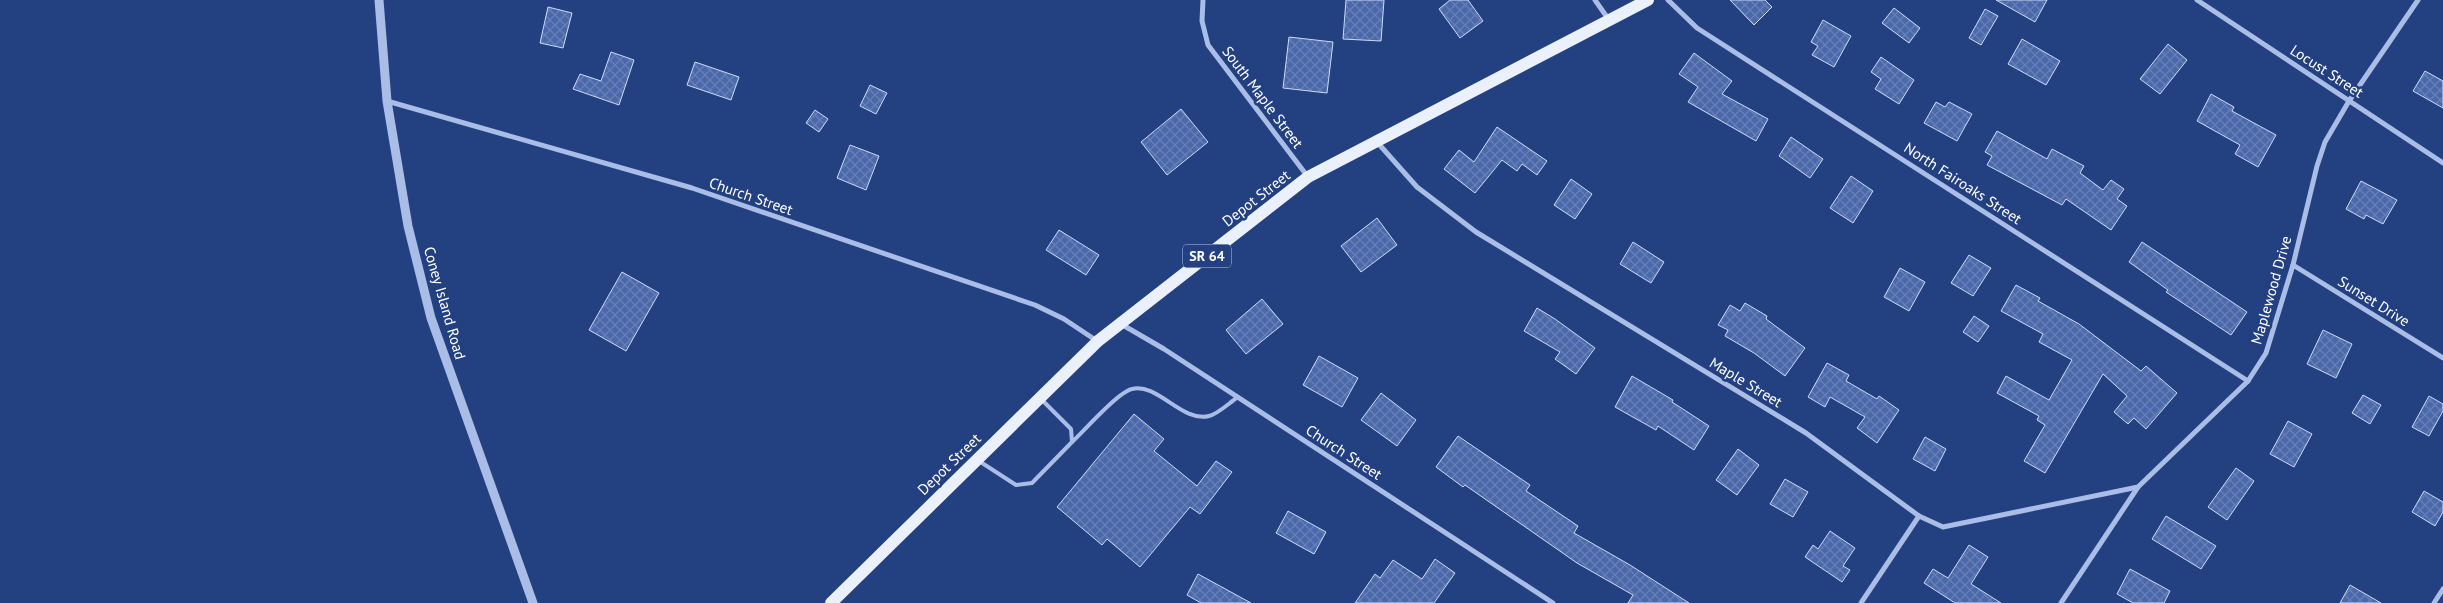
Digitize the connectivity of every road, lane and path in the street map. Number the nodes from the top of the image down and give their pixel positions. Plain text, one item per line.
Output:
1 (379, 0) edge
2 (1203, 0) edge
3 (1595, 0) edge
4 (1648, 0) edge
5 (1668, 0) edge
6 (2197, 0) edge
7 (2418, 0) edge
8 (1610, 20) junction
9 (387, 101) junction
10 (2349, 101) junction
11 (1377, 142) junction
12 (2443, 163) edge
13 (1308, 178) junction
14 (2293, 265) junction
15 (1120, 324) junction
16 (1098, 341) junction
17 (2443, 358) edge
18 (2248, 381) junction
19 (1238, 397) junction
20 (1040, 398) junction
21 (1072, 442) junction
22 (977, 459) junction
23 (2138, 487) junction
24 (1919, 516) junction
25 (2443, 589) edge
26 (533, 603) edge
27 (831, 603) edge
28 (1553, 603) edge
29 (1861, 603) edge
30 (2061, 603) edge
31 (2434, 603) edge

1 - 9 street, Coney Island Road
2 - 13 street, South Maple Street
3 - 8 street
4 - 8 main road, Depot Street / SR 64
5 - 18 street, North Fairoaks Street
6 - 10 street, Locust Street
7 - 10 street, Maplewood Drive
8 - 11 main road, Depot Street / SR 64
9 - 16 street, Church Street
9 - 26 street, Coney Island Road
10 - 12 street, Locust Street
10 - 14 street, Maplewood Drive
11 - 13 main road, Depot Street / SR 64
11 - 24 street, Maple Street
13 - 15 main road, Depot Street / SR 64
14 - 17 street, Sunset Drive
14 - 18 street, Maplewood Drive
15 - 16 main road, Depot Street / SR 64
15 - 19 street, Church Street
16 - 20 main road, Depot Street / SR 64
18 - 23 street, Maplewood Drive
19 - 21 lane
19 - 28 street, Church Street
20 - 21 lane
20 - 22 main road, Depot Street / SR 64
21 - 22 lane
22 - 27 main road, Depot Street / SR 64
23 - 24 street, Maple Street
23 - 30 street, Maplewood Drive
24 - 29 street
25 - 31 street

